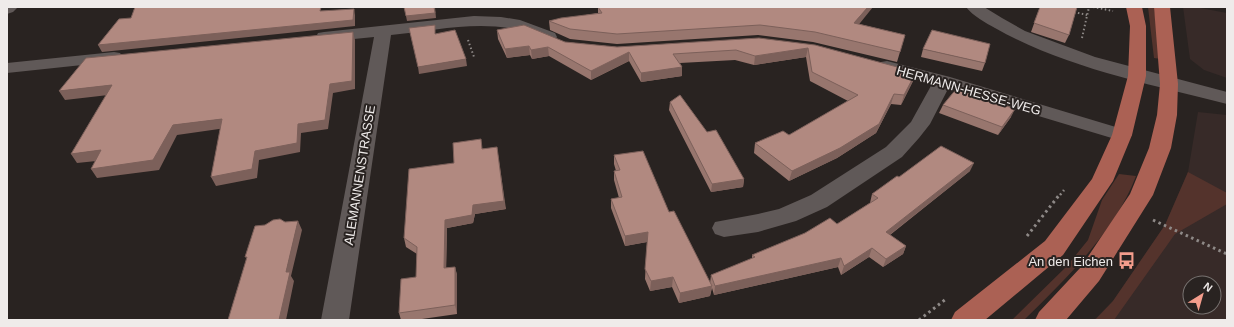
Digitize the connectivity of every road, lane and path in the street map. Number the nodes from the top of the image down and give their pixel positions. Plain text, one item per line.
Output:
1 (10, 7) edge
2 (974, 7) edge
3 (1089, 7) edge
4 (1093, 7) edge
5 (1162, 7) edge
6 (7, 9) edge
7 (1127, 10) edge
8 (1074, 12) edge
9 (1087, 15) junction
10 (383, 31) junction
11 (306, 38) edge
12 (566, 45) edge
13 (129, 56) edge
14 (1077, 57) junction
15 (871, 62) edge
16 (7, 68) edge
17 (1137, 76) junction
18 (942, 81) junction
19 (1169, 84) junction
20 (1227, 98) edge
21 (1122, 135) junction
22 (1064, 189) dead end
23 (1152, 219) dead end
24 (724, 228) dead end
25 (1024, 240) dead end
26 (1227, 254) edge
27 (950, 296) dead end
28 (335, 320) edge
29 (918, 320) edge
30 (966, 320) edge
31 (1049, 320) edge

1 - 6 street
2 - 14 street
3 - 9 path
4 - 7 path
5 - 19 main road
7 - 17 main road
8 - 9 path
9 - 14 path
10 - 11 street
10 - 12 street
10 - 28 street, ALEMANNENSTRASSE
13 - 16 street
14 - 17 street
15 - 18 street, HERMANN-HESSE-WEG
17 - 19 street
17 - 21 main road
18 - 21 street, HERMANN-HESSE-WEG
18 - 24 street
19 - 20 street
19 - 31 main road
21 - 30 main road
22 - 25 path
23 - 26 path
27 - 29 path

